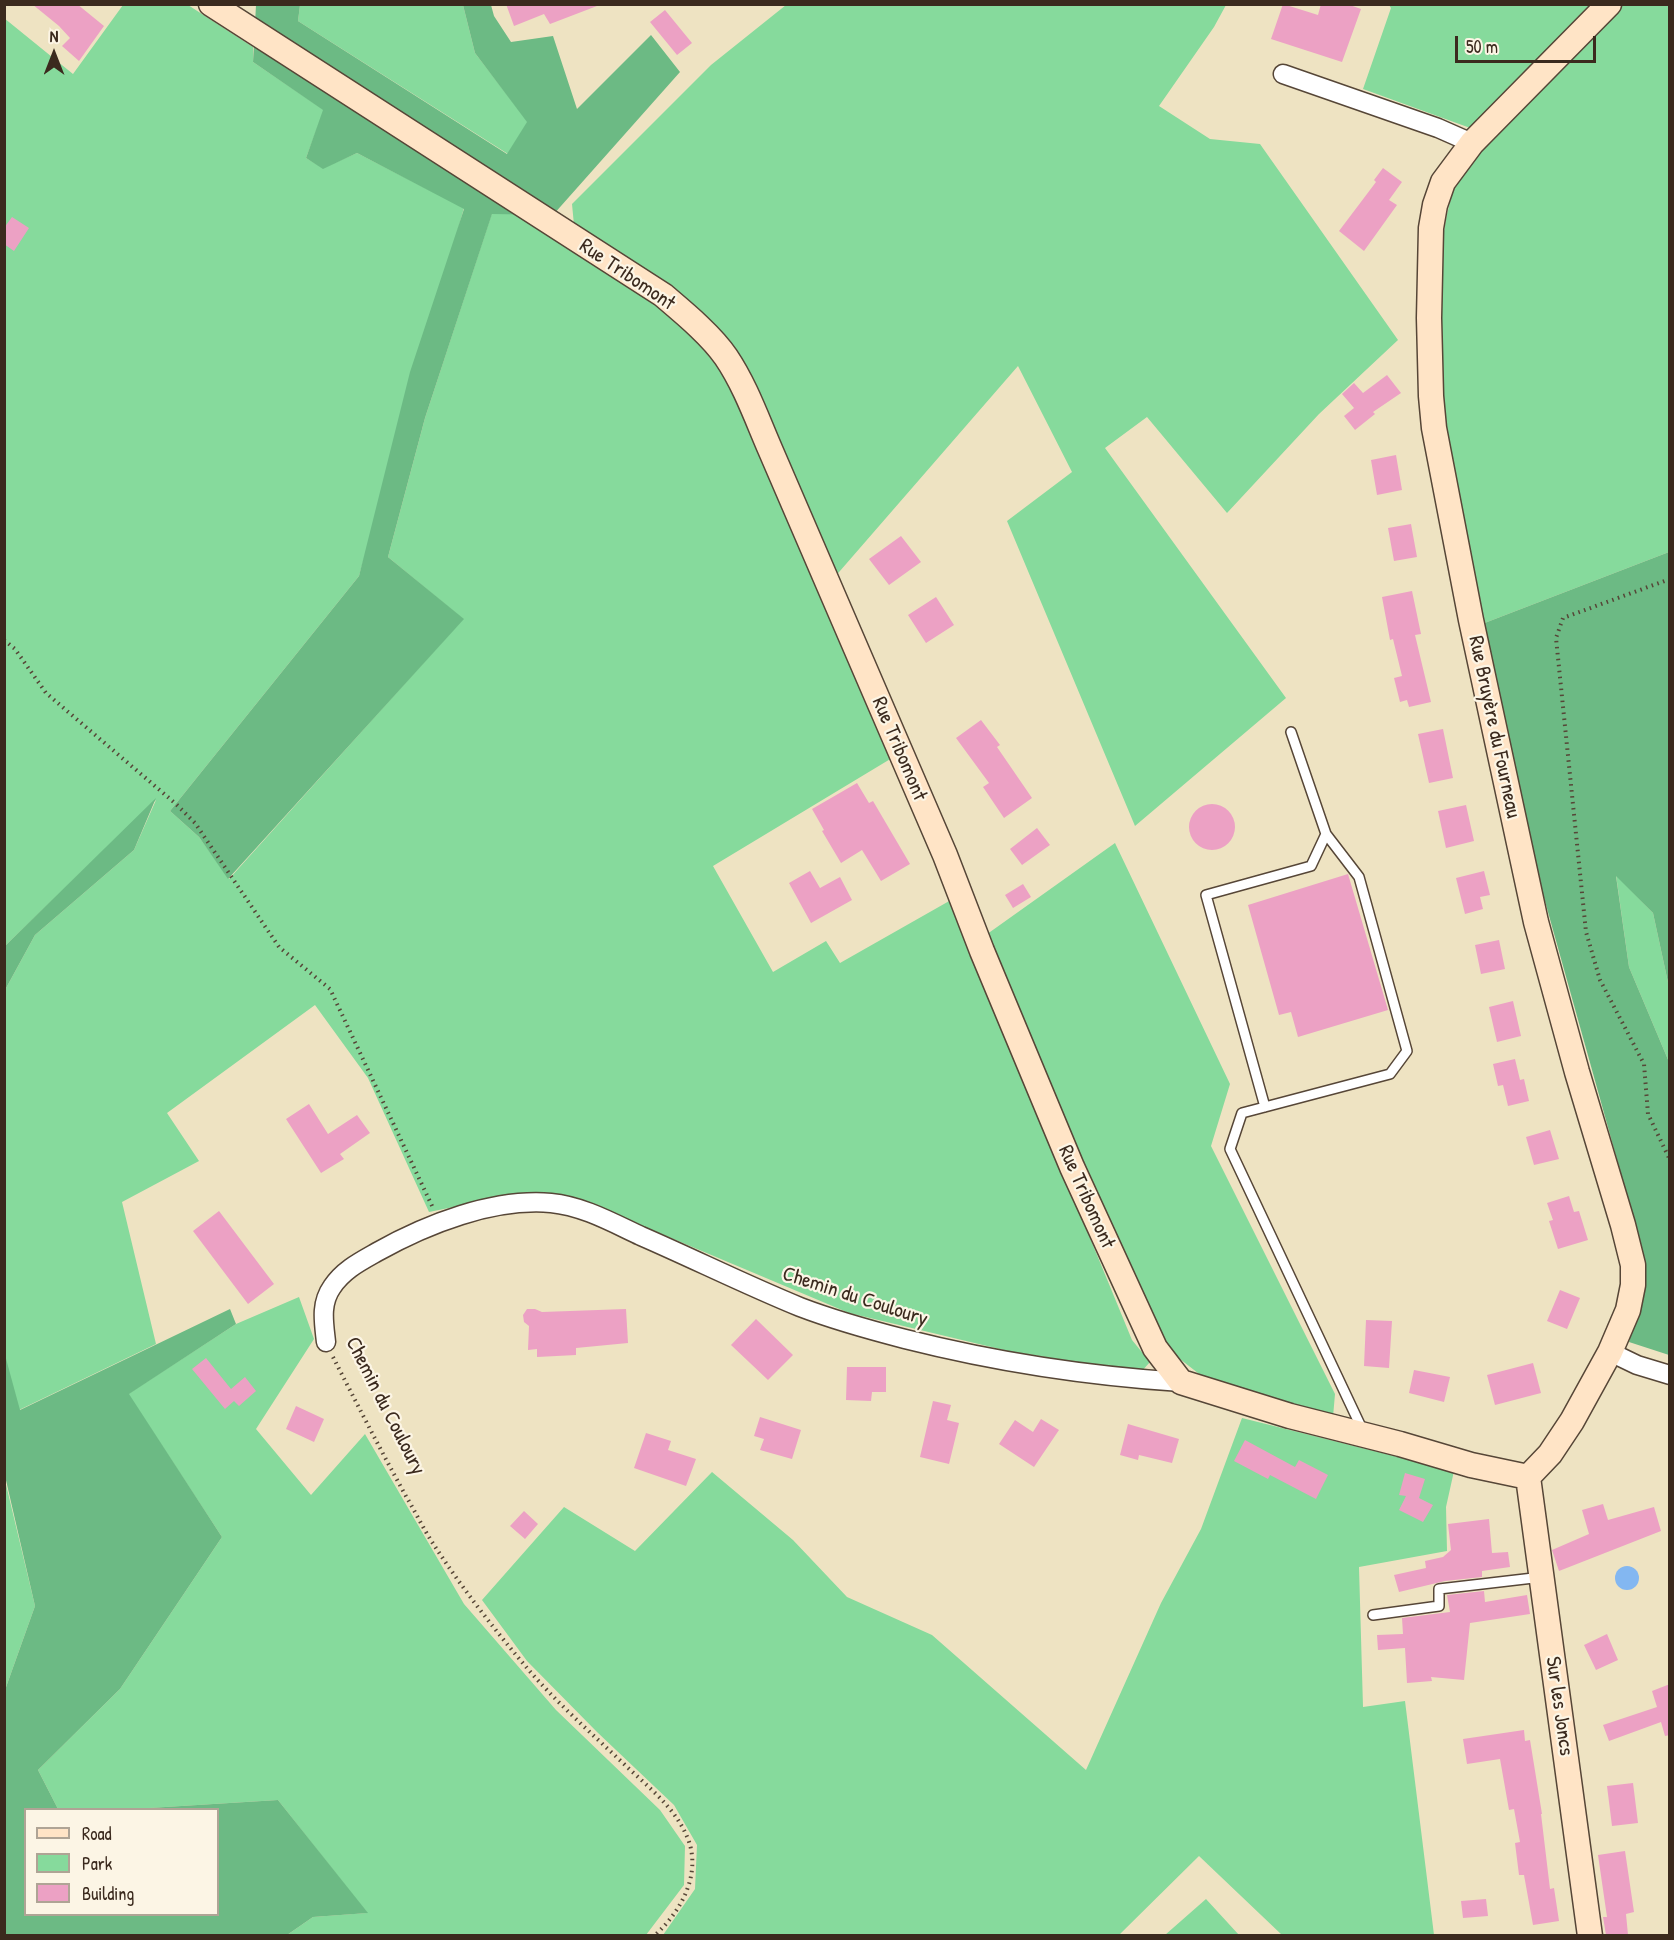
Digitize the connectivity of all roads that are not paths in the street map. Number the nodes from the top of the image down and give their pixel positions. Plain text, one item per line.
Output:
1 (210, 4) edge
2 (1609, 4) edge
3 (1283, 74) dead end
4 (1472, 143) junction
5 (1291, 732) dead end
6 (1326, 834) junction
7 (1265, 1107) junction
8 (326, 1342) road end
9 (1610, 1352) junction
10 (1670, 1375) edge
11 (1181, 1382) junction
12 (1365, 1435) junction
13 (1528, 1477) junction
14 (1542, 1577) junction
15 (1373, 1615) dead end
16 (1590, 1935) edge

1 - 11 street, Rue Tribomont
2 - 4 street, Rue Bruyère du Fourneau
3 - 4 street
4 - 9 street, Rue Bruyère du Fourneau
5 - 6 lane
6 - 7 lane
6 - 7 lane
7 - 12 lane
8 - 11 street, Chemin du Couloury
9 - 10 street
9 - 13 street, Rue Bruyère du Fourneau
11 - 12 street
12 - 13 street
13 - 14 street, Sur les Joncs
14 - 15 lane
14 - 16 street, Sur les Joncs

